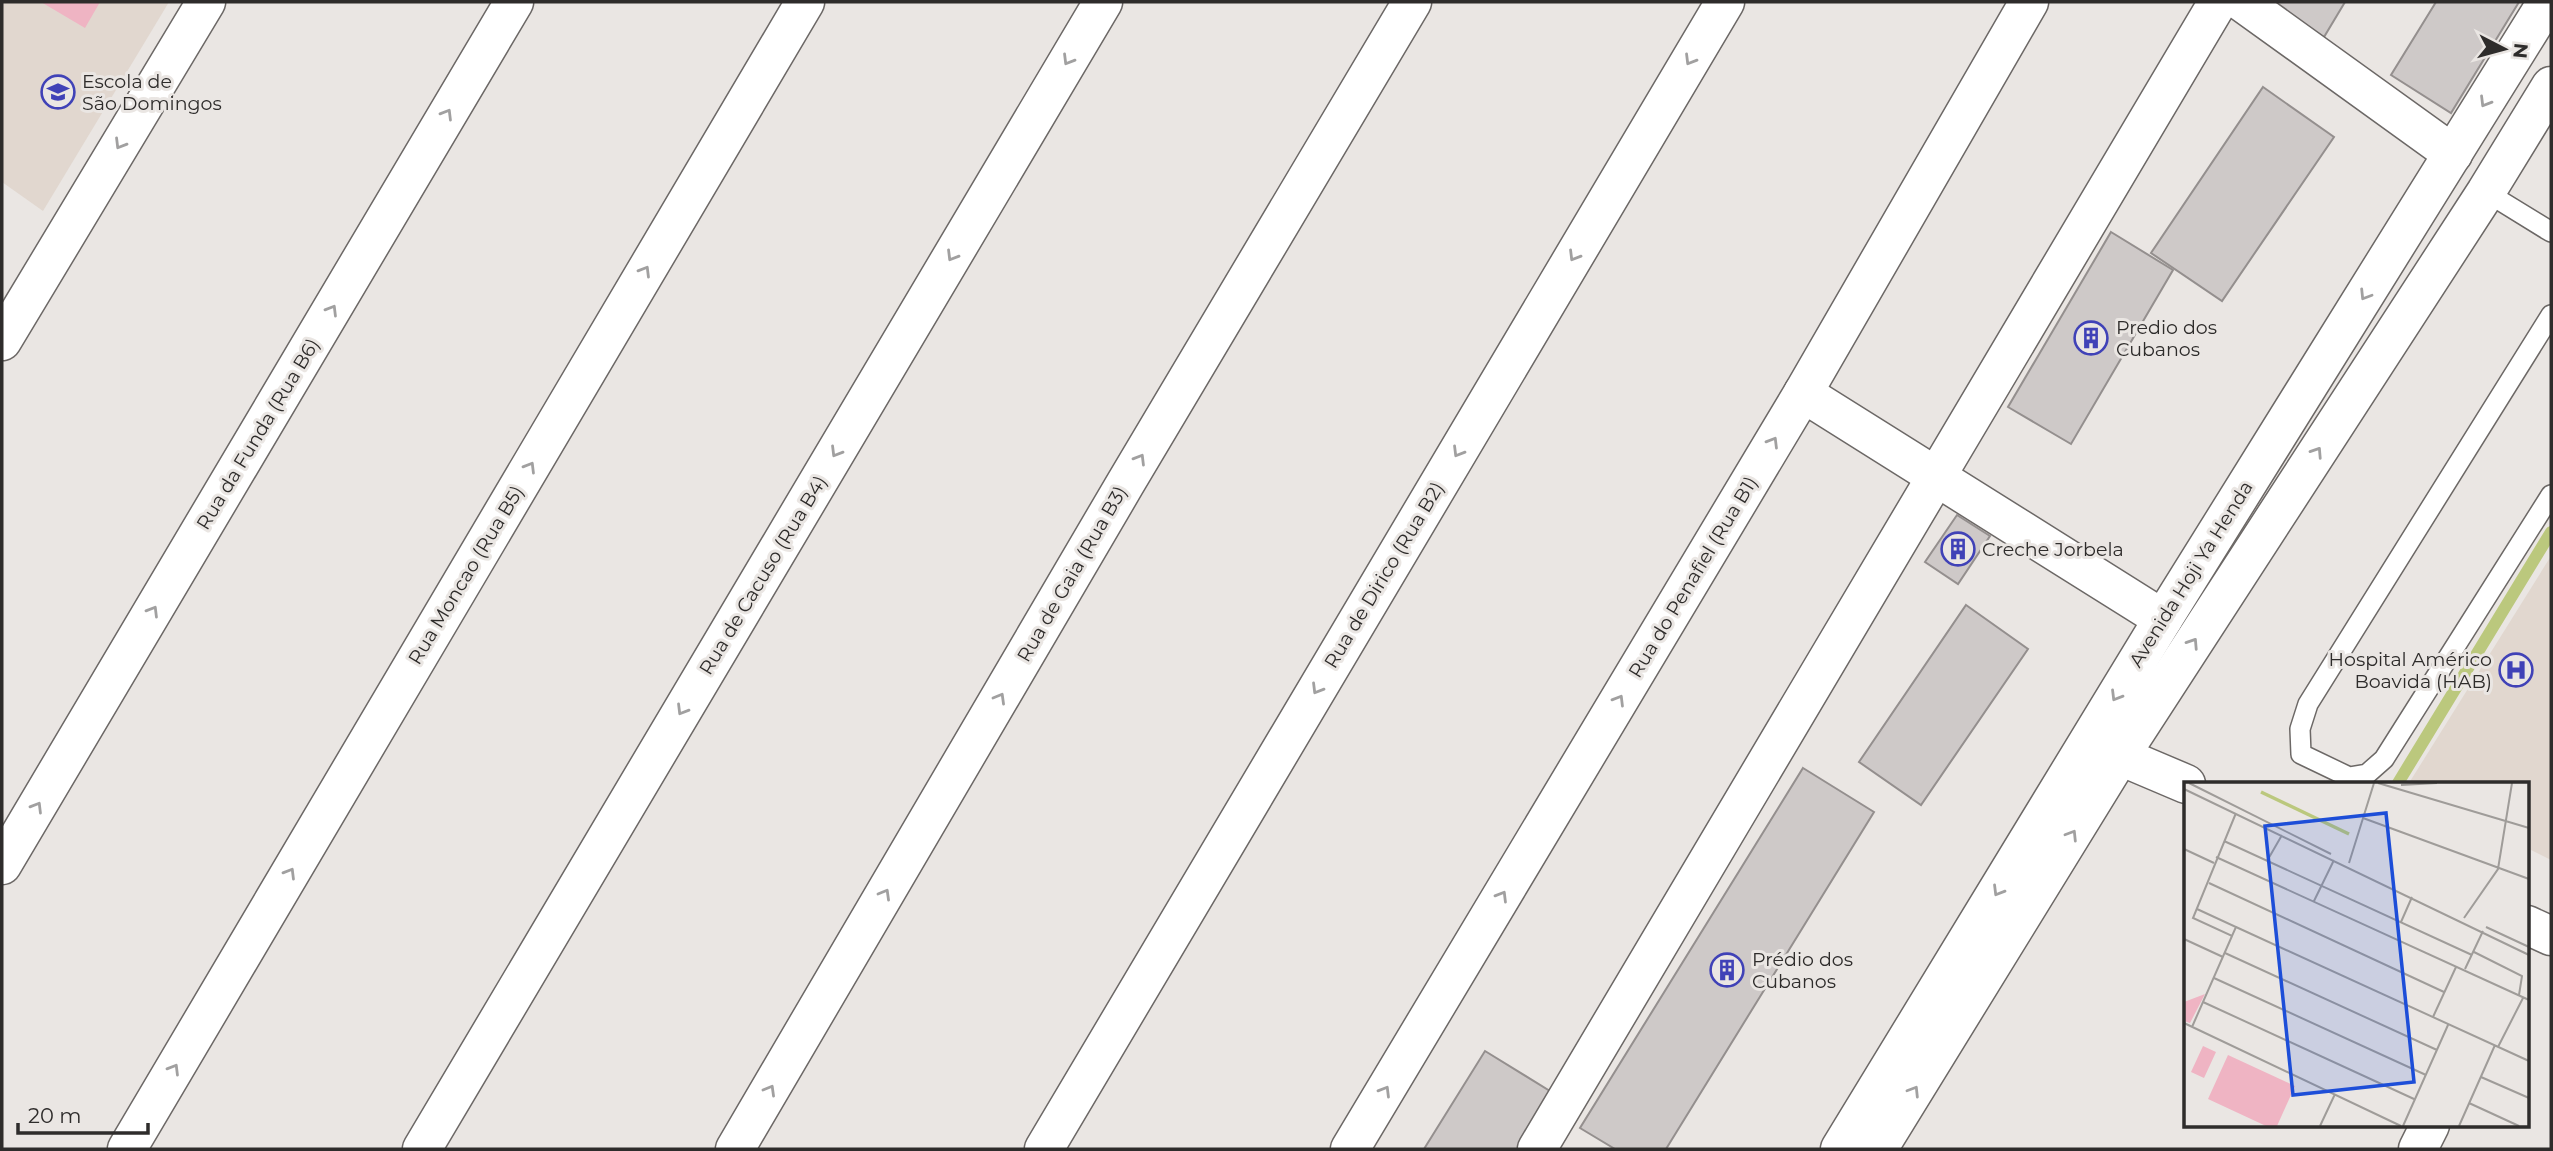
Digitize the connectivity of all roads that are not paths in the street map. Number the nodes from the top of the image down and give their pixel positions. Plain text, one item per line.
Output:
1 (206, 2) edge
2 (514, 2) edge
3 (805, 2) edge
4 (1103, 2) edge
5 (1412, 2) edge
6 (1725, 2) edge
7 (2029, 2) edge
8 (2218, 2) edge
9 (2242, 2) edge
10 (2547, 2) edge
11 (2551, 86) edge
12 (2454, 154) junction
13 (2486, 191) junction
14 (2551, 232) edge
15 (2551, 315) edge
16 (2, 341) edge
17 (1803, 393) junction
18 (1938, 477) junction
19 (2551, 495) edge
20 (2163, 619) junction
21 (2120, 756) junction
22 (2184, 782) edge
23 (2, 865) edge
24 (2430, 1126) edge
25 (127, 1149) edge
26 (422, 1149) edge
27 (735, 1149) edge
28 (1044, 1149) edge
29 (1350, 1149) edge
30 (1537, 1149) edge
31 (1840, 1149) edge
32 (1878, 1149) edge
33 (2418, 1149) edge

1 -> 16 street
23 -> 2 street, Rua da Funda (Rua B6)
25 -> 3 street, Rua Moncao (Rua B5)
4 -> 26 street, Rua de Cacuso (Rua B4)
27 -> 5 street, Rua de Gaia (Rua B3)
6 -> 28 street, Rua de Dirico (Rua B2)
7 - 17 street, Rua do Penafiel (Rua B1)
8 - 18 street
9 - 12 street
10 -> 12 street, Avenida Hoji Ya Henda
11 - 13 street, Avenida Hoji Ya Henda
12 -> 20 street, Avenida Hoji Ya Henda
13 - 14 lane
21 -> 13 street, Avenida Hoji Ya Henda
15 - 19 lane
17 - 18 street
29 -> 17 street, Rua do Penafiel (Rua B1)
18 - 20 street
18 - 30 street
20 -> 31 street, Avenida Hoji Ya Henda
21 - 22 street
32 -> 21 street, Avenida Hoji Ya Henda
24 - 33 street

